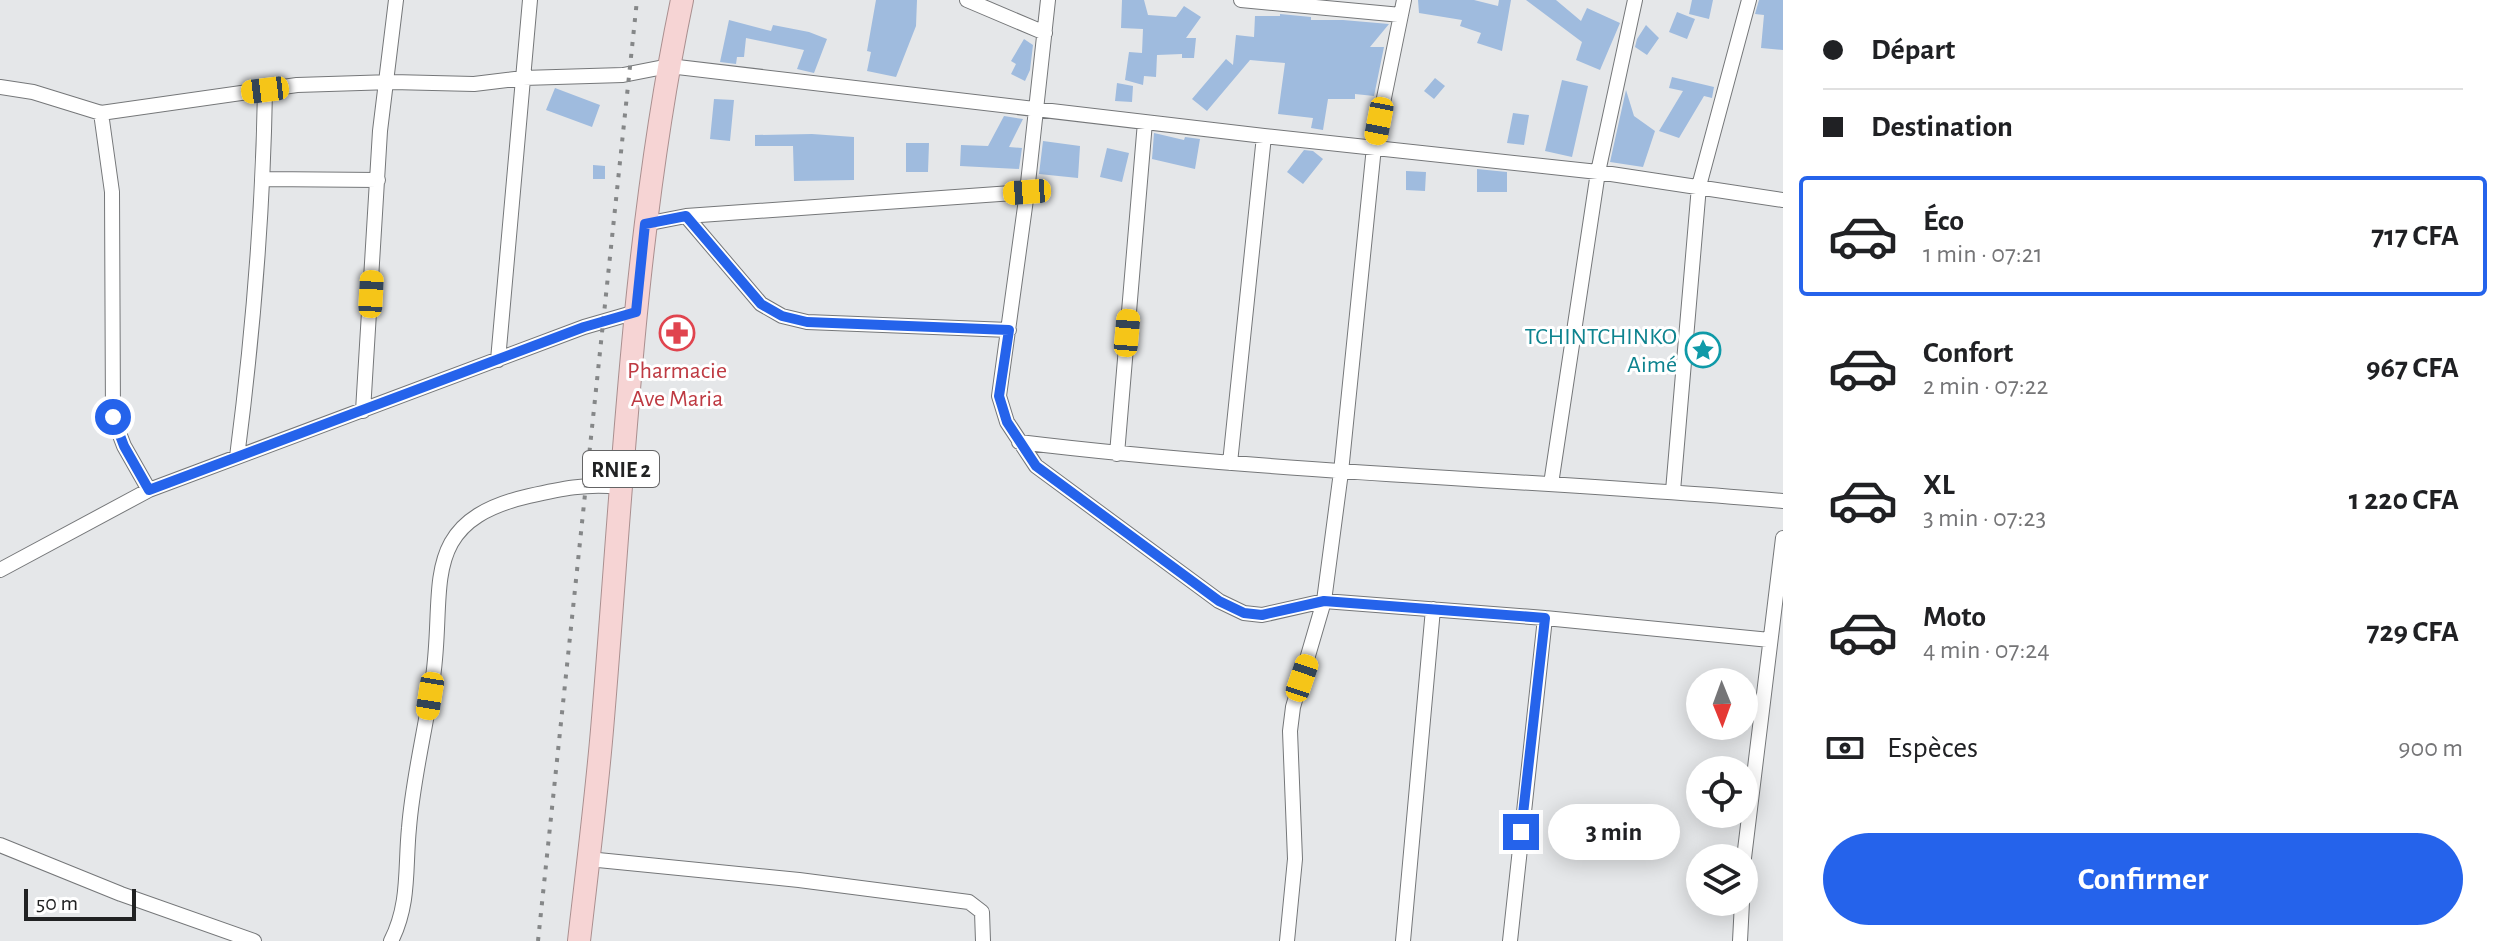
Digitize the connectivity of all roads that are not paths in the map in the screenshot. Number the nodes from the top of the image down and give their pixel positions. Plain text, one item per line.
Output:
1 (396, 0) edge
2 (530, 0) edge
3 (682, 0) edge
4 (967, 0) edge
5 (1048, 0) edge
6 (1241, 0) edge
7 (1635, 0) edge
8 (1749, 0) edge
9 (1402, 7) edge
10 (1045, 33) junction
11 (669, 66) junction
12 (523, 78) junction
13 (385, 82) junction
14 (0, 87) edge
15 (265, 90) junction
16 (1036, 108) junction
17 (101, 113) junction
18 (1145, 122) junction
19 (1264, 136) junction
20 (1374, 147) junction
21 (1598, 172) junction
22 (264, 179) junction
23 (378, 180) junction
24 (1699, 186) junction
25 (1027, 192) junction
26 (1783, 200) edge
27 (686, 216) junction
28 (645, 224) junction
29 (636, 312) junction
30 (1009, 330) junction
31 (498, 360) junction
32 (363, 411) junction
33 (1019, 442) junction
34 (1117, 454) junction
35 (237, 457) junction
36 (1230, 463) junction
37 (1341, 472) junction
38 (1551, 484) junction
39 (619, 487) junction
40 (149, 490) junction
41 (1673, 491) junction
42 (1783, 501) edge
43 (1783, 538) edge
44 (0, 570) edge
45 (1324, 601) junction
46 (1433, 609) junction
47 (1545, 618) junction
48 (1770, 640) junction
49 (1746, 844) edge
50 (0, 845) edge
51 (588, 859) junction
52 (1741, 916) edge
53 (254, 941) edge
54 (391, 941) edge
55 (579, 941) edge
56 (983, 941) edge
57 (1287, 941) edge
58 (1403, 941) edge
59 (1510, 941) edge
60 (1740, 941) edge

1 - 13 street
2 - 12 street
3 - 11 highway, RNIE 2
4 - 10 street
5 - 10 street
6 - 9 street
7 - 21 street
8 - 24 street
9 - 20 street
10 - 16 street
11 - 12 street
11 - 16 street
11 - 28 highway, RNIE 2
12 - 13 street
12 - 31 street
13 - 15 street
13 - 23 street
14 - 17 street
15 - 17 street
15 - 22 street
16 - 18 street
16 - 25 street
17 - 40 street
18 - 19 street
18 - 34 street
19 - 20 street
19 - 36 street
20 - 21 street
20 - 37 street
21 - 24 street
21 - 38 street
22 - 23 street
22 - 35 street
23 - 32 street
24 - 26 street
24 - 41 street
25 - 27 street
25 - 30 street
27 - 28 street
27 - 30 street
28 - 29 highway, RNIE 2
29 - 31 street
29 - 39 highway, RNIE 2
30 - 33 street
31 - 32 street
32 - 35 street
33 - 34 street
33 - 45 street
34 - 36 street
35 - 40 street
36 - 37 street
37 - 38 street
37 - 45 street
38 - 41 street
39 - 51 highway, RNIE 2
39 - 54 street
40 - 44 street
41 - 42 street
43 - 48 street
45 - 46 street
45 - 57 street
46 - 47 street
46 - 58 street
47 - 48 street
47 - 59 street
48 - 49 street
50 - 53 street
51 - 55 highway, RNIE 2
51 - 56 street
52 - 60 street

